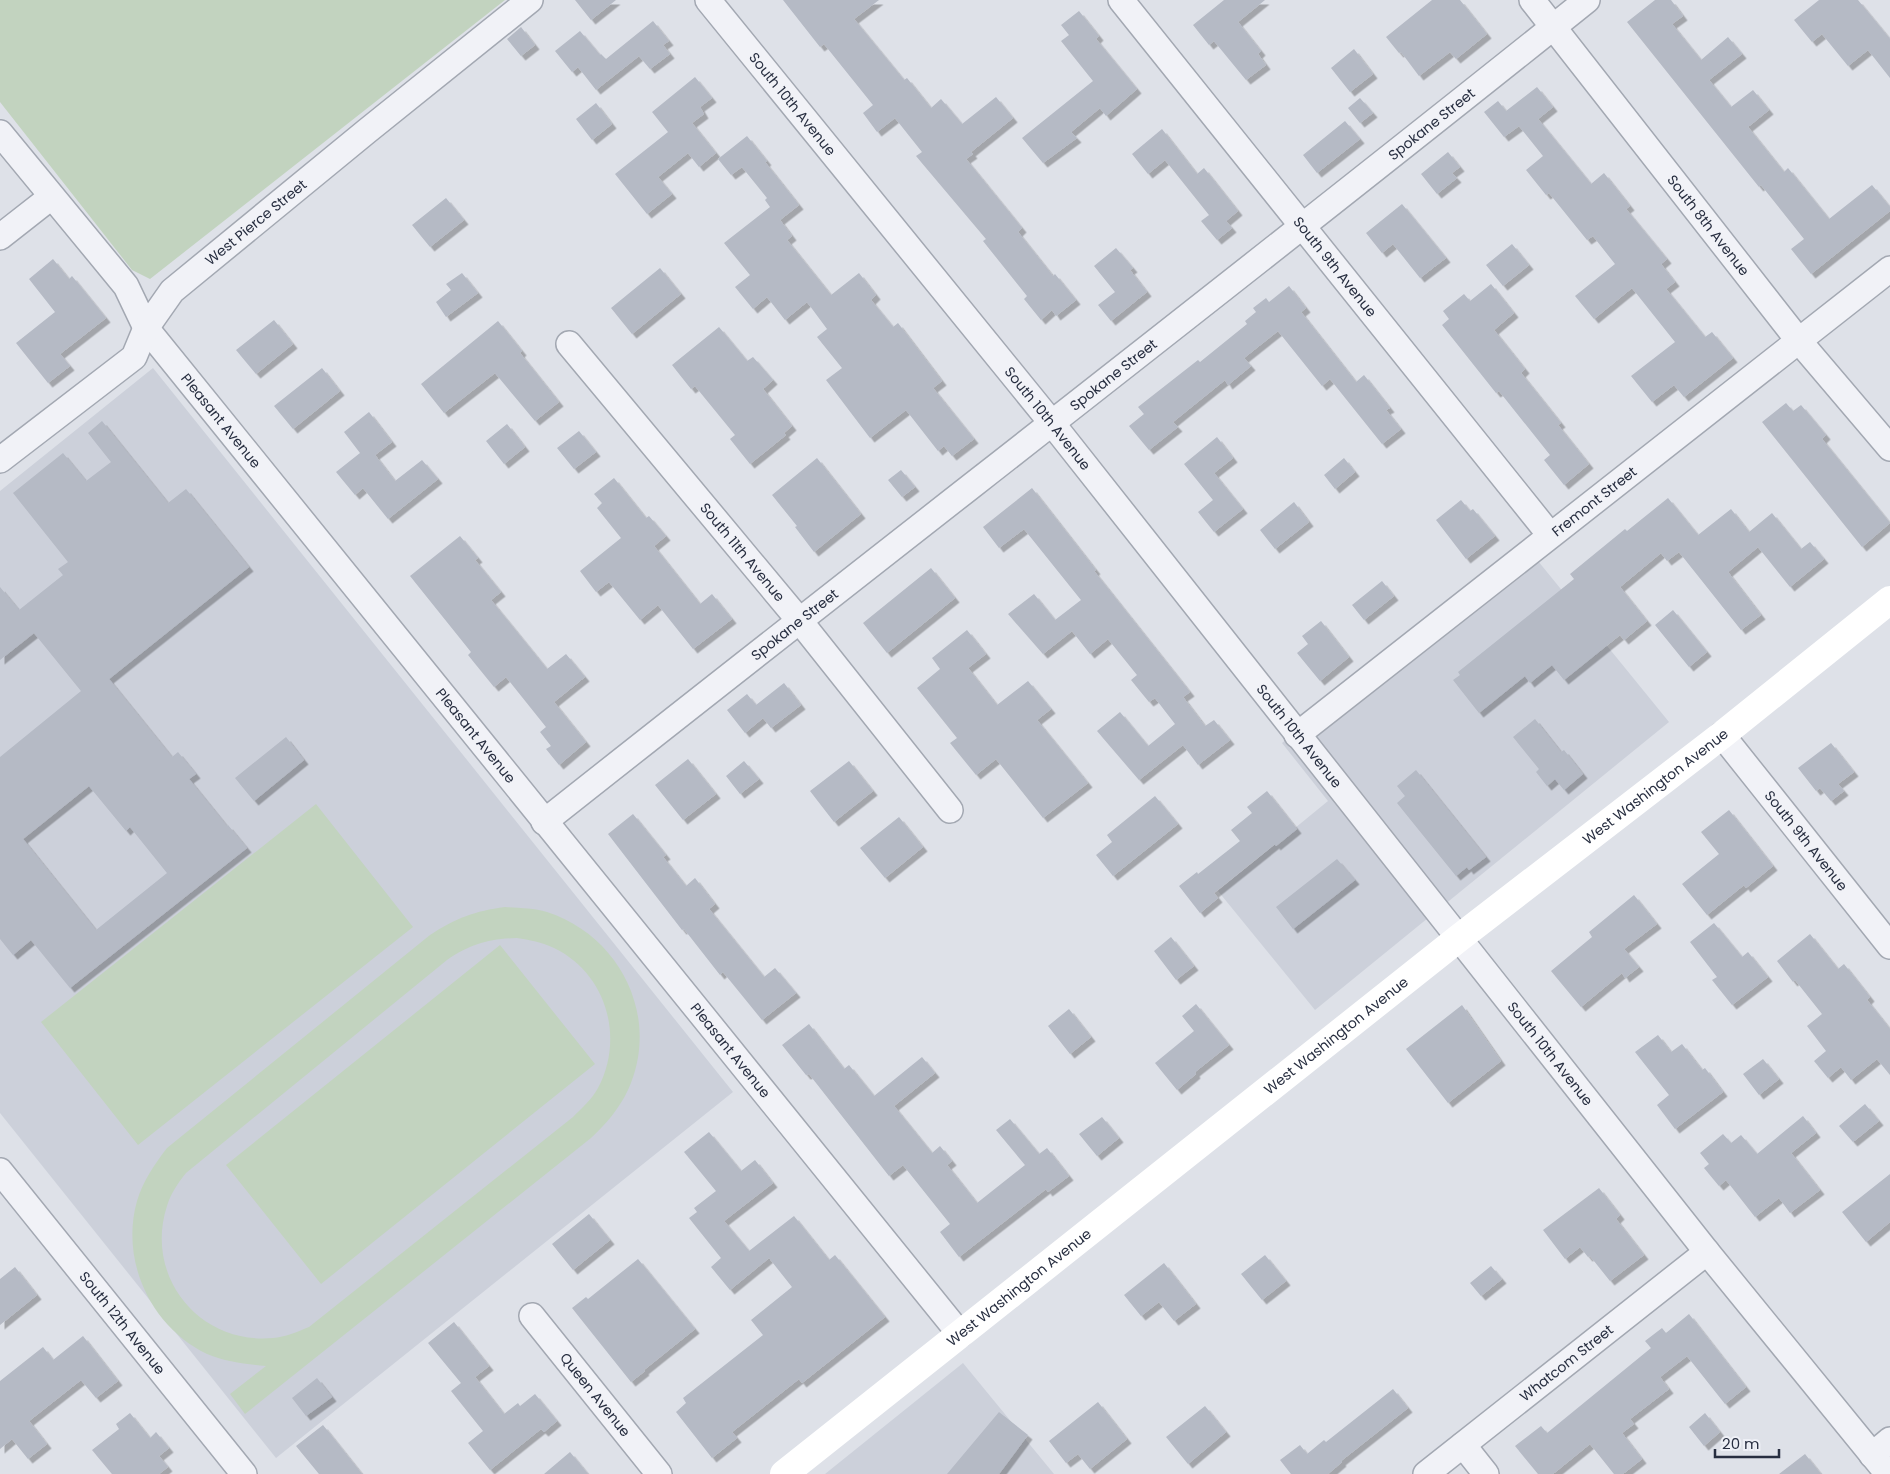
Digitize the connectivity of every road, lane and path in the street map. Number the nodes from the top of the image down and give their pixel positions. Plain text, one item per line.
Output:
1 (530, 0) edge
2 (708, 0) edge
3 (1121, 0) edge
4 (1532, 0) edge
5 (1587, 0) edge
6 (1554, 27) junction
7 (0, 133) edge
8 (51, 197) junction
9 (1304, 226) junction
10 (0, 237) edge
11 (1890, 268) edge
12 (146, 328) junction
13 (1799, 341) junction
14 (569, 344) dead end
15 (1051, 422) junction
16 (1890, 448) edge
17 (0, 460) edge
18 (1550, 536) junction
19 (1890, 600) edge
20 (799, 620) junction
21 (1297, 735) junction
22 (1722, 735) junction
23 (950, 810) dead end
24 (544, 822) junction
25 (1459, 938) junction
26 (1890, 946) edge
27 (0, 1171) edge
28 (1707, 1252) junction
29 (532, 1316) dead end
30 (960, 1334) junction
31 (1463, 1445) junction
32 (1881, 1447) edge
33 (244, 1474) edge
34 (659, 1474) edge
35 (784, 1474) edge
36 (1426, 1474) edge
37 (1486, 1474) edge
38 (1888, 1474) edge

1 - 12 street, West Pierce Street
2 - 15 street, South 10th Avenue
3 - 9 street, South 9th Avenue
4 - 6 street, South 8th Avenue
5 - 6 street, Spokane Street
6 - 9 street, Spokane Street
6 - 13 street, South 8th Avenue
7 - 8 street, Pleasant Avenue
8 - 10 street
8 - 12 street, Pleasant Avenue
9 - 15 street, Spokane Street
9 - 18 street, South 9th Avenue
11 - 13 street, Fremont Street
12 - 17 street, West Pierce Street
12 - 24 street, Pleasant Avenue
13 - 16 street, South 8th Avenue
13 - 18 street, Fremont Street
14 - 20 street, South 11th Avenue
15 - 20 street, Spokane Street
15 - 21 street, South 10th Avenue
18 - 21 street, Fremont Street
19 - 22 main road, West Washington Avenue
20 - 23 street, South 11th Avenue
20 - 24 street, Spokane Street
21 - 25 street, South 10th Avenue
22 - 25 main road, West Washington Avenue
22 - 26 street, South 9th Avenue
24 - 30 street, Pleasant Avenue
25 - 28 street, South 10th Avenue
25 - 30 main road, West Washington Avenue
27 - 33 street, South 12th Avenue
28 - 31 street, Whatcom Street
28 - 32 street, South 10th Avenue
29 - 34 street, Queen Avenue
30 - 35 main road, West Washington Avenue
31 - 36 street, Whatcom Street
31 - 37 street
32 - 38 street, South 10th Avenue

